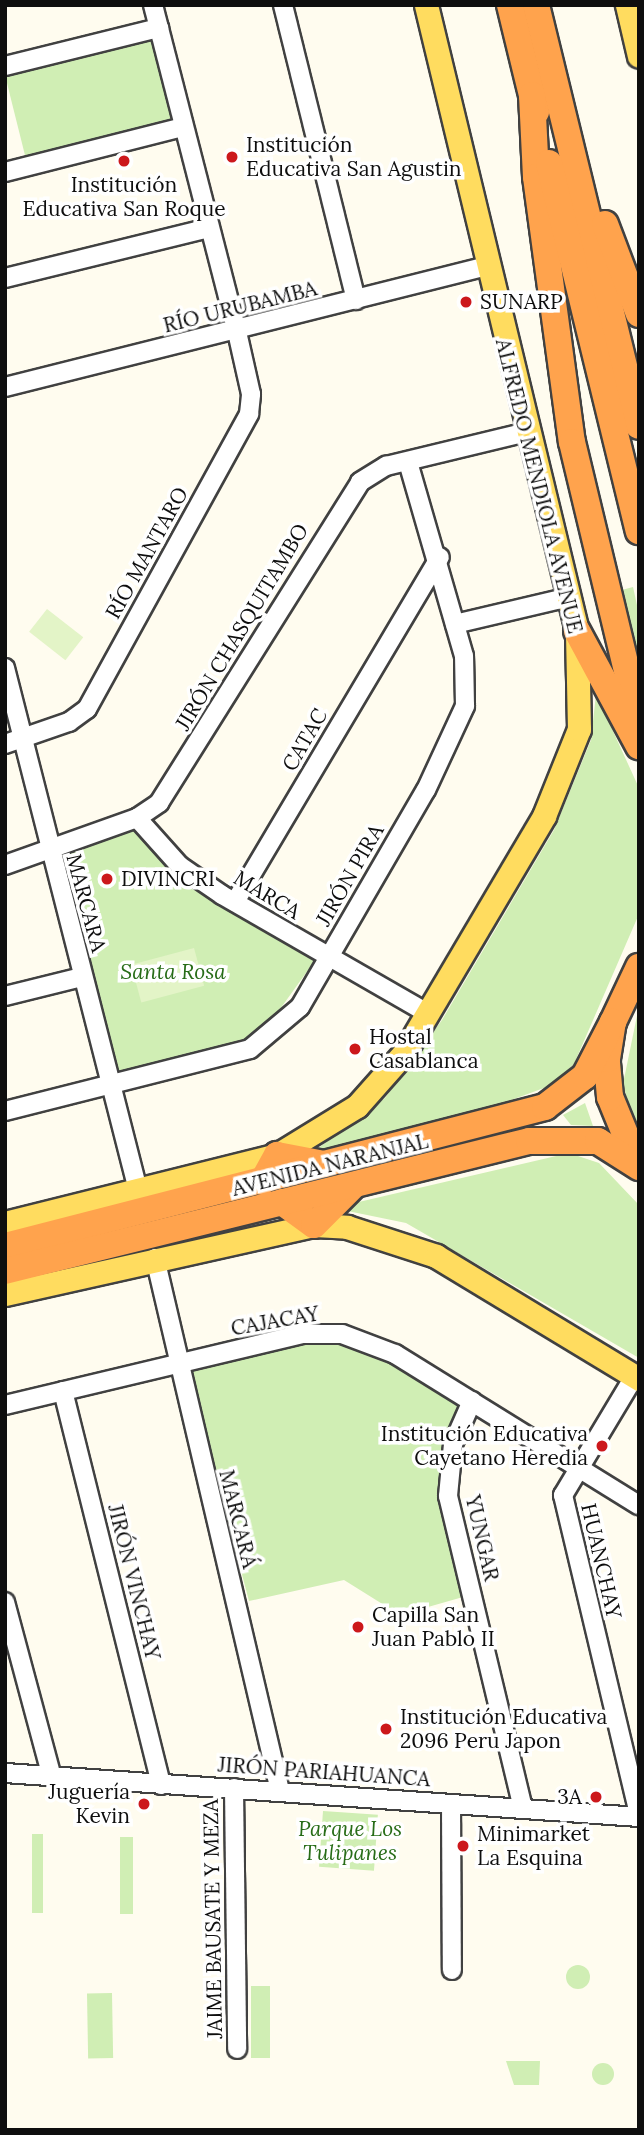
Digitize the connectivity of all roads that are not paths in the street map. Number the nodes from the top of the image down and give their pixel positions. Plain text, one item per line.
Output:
1 (153, 5) edge
2 (283, 5) edge
3 (426, 5) edge
4 (510, 5) edge
5 (536, 5) edge
6 (627, 5) edge
7 (159, 28) junction
8 (639, 56) edge
9 (5, 66) edge
10 (554, 77) junction
11 (532, 95) junction
12 (183, 127) junction
13 (5, 172) edge
14 (209, 229) junction
15 (486, 266) junction
16 (5, 278) edge
17 (356, 300) junction
18 (639, 314) edge
19 (237, 332) junction
20 (5, 387) edge
21 (639, 426) edge
22 (527, 432) junction
23 (408, 462) junction
24 (639, 531) edge
25 (440, 557) junction
26 (565, 598) junction
27 (413, 601) junction
28 (454, 616) junction
29 (577, 631) junction
30 (5, 668) edge
31 (639, 722) edge
32 (23, 738) junction
33 (5, 744) edge
34 (639, 746) edge
35 (137, 818) junction
36 (49, 851) junction
37 (5, 865) edge
38 (235, 902) junction
39 (329, 957) junction
40 (639, 967) edge
41 (82, 977) junction
42 (5, 996) edge
43 (427, 1013) junction
44 (613, 1022) junction
45 (108, 1085) junction
46 (5, 1111) edge
47 (308, 1138) joint
48 (277, 1155) junction
49 (331, 1165) junction
50 (639, 1167) edge
51 (262, 1182) junction
52 (354, 1185) junction
53 (138, 1190) junction
54 (282, 1202) junction
55 (5, 1223) edge
56 (314, 1225) junction
57 (5, 1246) edge
58 (155, 1258) junction
59 (5, 1271) edge
60 (5, 1294) edge
61 (176, 1364) junction
62 (637, 1378) edge
63 (62, 1391) junction
64 (472, 1401) junction
65 (5, 1405) edge
66 (580, 1466) junction
67 (639, 1505) edge
68 (5, 1602) edge
69 (5, 1773) edge
70 (52, 1777) junction
71 (161, 1784) junction
72 (234, 1788) junction
73 (280, 1791) junction
74 (451, 1804) junction
75 (523, 1809) junction
76 (639, 1815) edge
77 (452, 1970) dead end
78 (237, 2049) dead end

1 - 7 street, RÍO MANTARO
2 - 17 street
3 - 15 main road, ALFREDO MENDIOLA AVENUE
4 - 11 highway
5 - 10 highway
6 - 8 main road
7 - 9 street
7 - 12 street, RÍO MANTARO
10 - 18 highway
10 - 21 highway
11 - 24 highway
11 - 31 highway
12 - 13 street
12 - 14 street, RÍO MANTARO
14 - 16 street
14 - 19 street, RÍO MANTARO
15 - 17 street, RÍO URUBAMBA
15 - 22 main road, ALFREDO MENDIOLA AVENUE
17 - 19 street, RÍO URUBAMBA
19 - 20 street, RÍO URUBAMBA
19 - 32 street, RÍO MANTARO
22 - 23 street, JIRÓN CHASQUITAMBO
22 - 26 main road, ALFREDO MENDIOLA AVENUE
23 - 25 street, JIRÓN PIRA
23 - 35 street, JIRÓN CHASQUITAMBO
25 - 27 street, CATAC
25 - 28 street, JIRÓN PIRA
26 - 28 street
26 - 29 main road, ALFREDO MENDIOLA AVENUE
27 - 28 street
27 - 38 street, CATAC
28 - 39 street, JIRÓN PIRA
29 - 34 highway
29 - 43 main road, ALFREDO MENDIOLA AVENUE
30 - 32 street, MARCARA
32 - 33 street, RÍO MANTARO
32 - 36 street, MARCARA
35 - 36 street, JIRÓN CHASQUITAMBO
35 - 38 street, MARCA
36 - 37 street, JIRÓN CHASQUITAMBO
36 - 41 street, MARCARA
38 - 39 street, MARCA
39 - 43 street, MARCA
39 - 45 street, JIRÓN PIRA
40 - 44 highway, AVENIDA NARANJAL
41 - 42 street
41 - 45 street, MARCARA
43 - 47 main road, ALFREDO MENDIOLA AVENUE
44 - 49 highway, AVENIDA NARANJAL
44 - 50 highway
45 - 46 street, JIRÓN PIRA
45 - 53 street, MARCARA
47 - 48 main road, AVENIDA NARANJAL
48 - 49 highway
48 - 51 highway
48 - 53 main road, AVENIDA NARANJAL
49 - 51 highway, AVENIDA NARANJAL
50 - 52 highway, AVENIDA NARANJAL
51 - 57 highway, AVENIDA NARANJAL
52 - 54 highway, AVENIDA NARANJAL
52 - 56 highway
53 - 55 main road, AVENIDA NARANJAL
54 - 56 highway
54 - 59 highway, AVENIDA NARANJAL
56 - 58 main road
56 - 62 main road
58 - 60 main road
58 - 61 street, MARCARÁ
61 - 63 street, CAJACAY
61 - 64 street, CAJACAY
61 - 73 street, MARCARÁ
62 - 66 street, HUANCHAY
63 - 65 street, CAJACAY
63 - 71 street, JIRÓN VINCHAY
64 - 66 street, CAJACAY
64 - 75 street, YUNGAR
66 - 67 street, CAJACAY
66 - 76 street, HUANCHAY
68 - 70 street
69 - 70 street, JIRÓN PARIAHUANCA
70 - 71 street, JIRÓN PARIAHUANCA
71 - 72 street, JIRÓN PARIAHUANCA
72 - 73 street, JIRÓN PARIAHUANCA
72 - 78 street, JAIME BAUSATE Y MEZA
73 - 74 street, JIRÓN PARIAHUANCA
74 - 75 street, JIRÓN PARIAHUANCA
74 - 77 street
75 - 76 street, JIRÓN PARIAHUANCA

